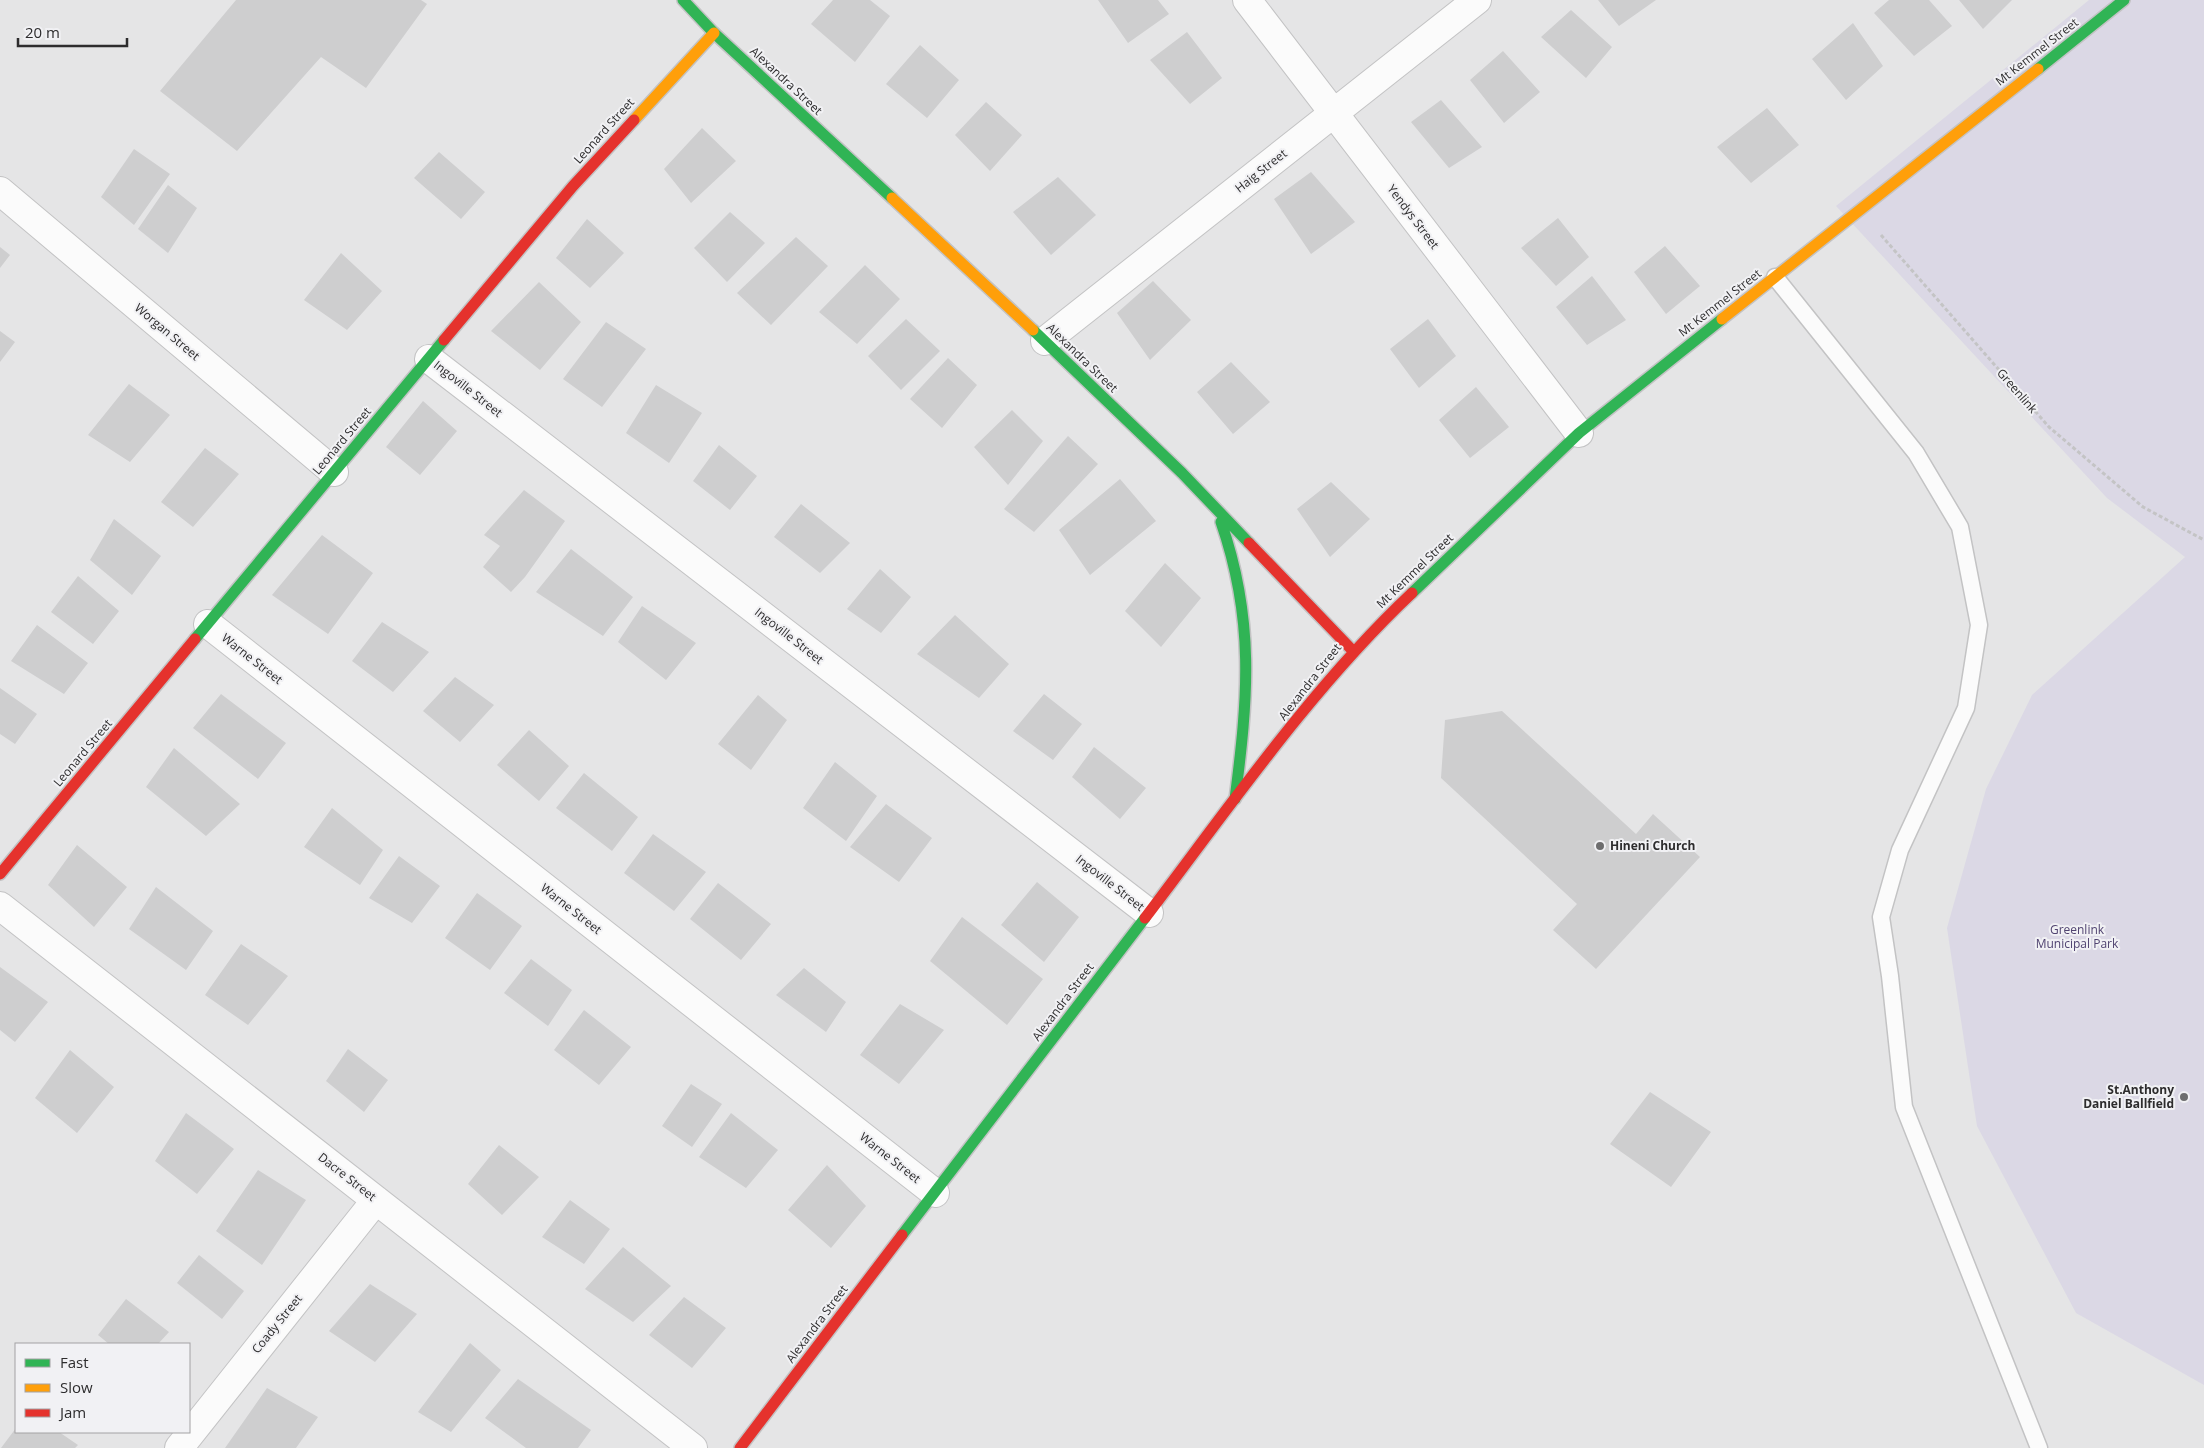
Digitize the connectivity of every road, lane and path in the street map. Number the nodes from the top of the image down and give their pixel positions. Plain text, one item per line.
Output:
1 (683, 0) edge
2 (1247, 0) edge
3 (1477, 0) edge
4 (2124, 0) edge
5 (714, 33) junction
6 (1334, 114) junction
7 (0, 191) edge
8 (1859, 210) junction
9 (1775, 277) junction
10 (1045, 341) junction
11 (429, 359) junction
12 (1579, 433) junction
13 (334, 472) junction
14 (1217, 511) junction
15 (2204, 540) edge
16 (208, 624) junction
17 (1354, 652) junction
18 (1234, 802) junction
19 (0, 874) edge
20 (0, 906) edge
21 (1149, 913) junction
22 (935, 1193) junction
23 (376, 1200) junction
24 (179, 1448) edge
25 (693, 1448) edge
26 (740, 1448) edge
27 (2038, 1448) edge

1 - 5 main road, Alexandra Street
2 - 6 street, Yendys Street
3 - 6 street, Haig Street
4 - 8 main road, Mt Kemmel Street
5 - 10 main road, Alexandra Street
5 - 11 main road, Leonard Street
6 - 10 street, Haig Street
6 - 12 street, Yendys Street
7 - 13 street, Worgan Street
8 - 9 main road, Mt Kemmel Street
8 - 15 path, Greenlink
9 - 12 main road, Mt Kemmel Street
9 - 27 lane
10 - 14 main road, Alexandra Street
11 - 13 main road, Leonard Street
11 - 21 street, Ingoville Street
12 - 17 main road, Mt Kemmel Street
13 - 16 main road, Leonard Street
14 - 17 main road, Alexandra Street
14 - 18 main road
16 - 19 main road, Leonard Street
16 - 22 street, Warne Street
17 - 18 main road, Alexandra Street
18 - 21 main road, Alexandra Street
20 - 23 street, Dacre Street
21 - 22 main road, Alexandra Street
22 - 26 main road, Alexandra Street
23 - 24 street, Coady Street
23 - 25 street, Dacre Street

